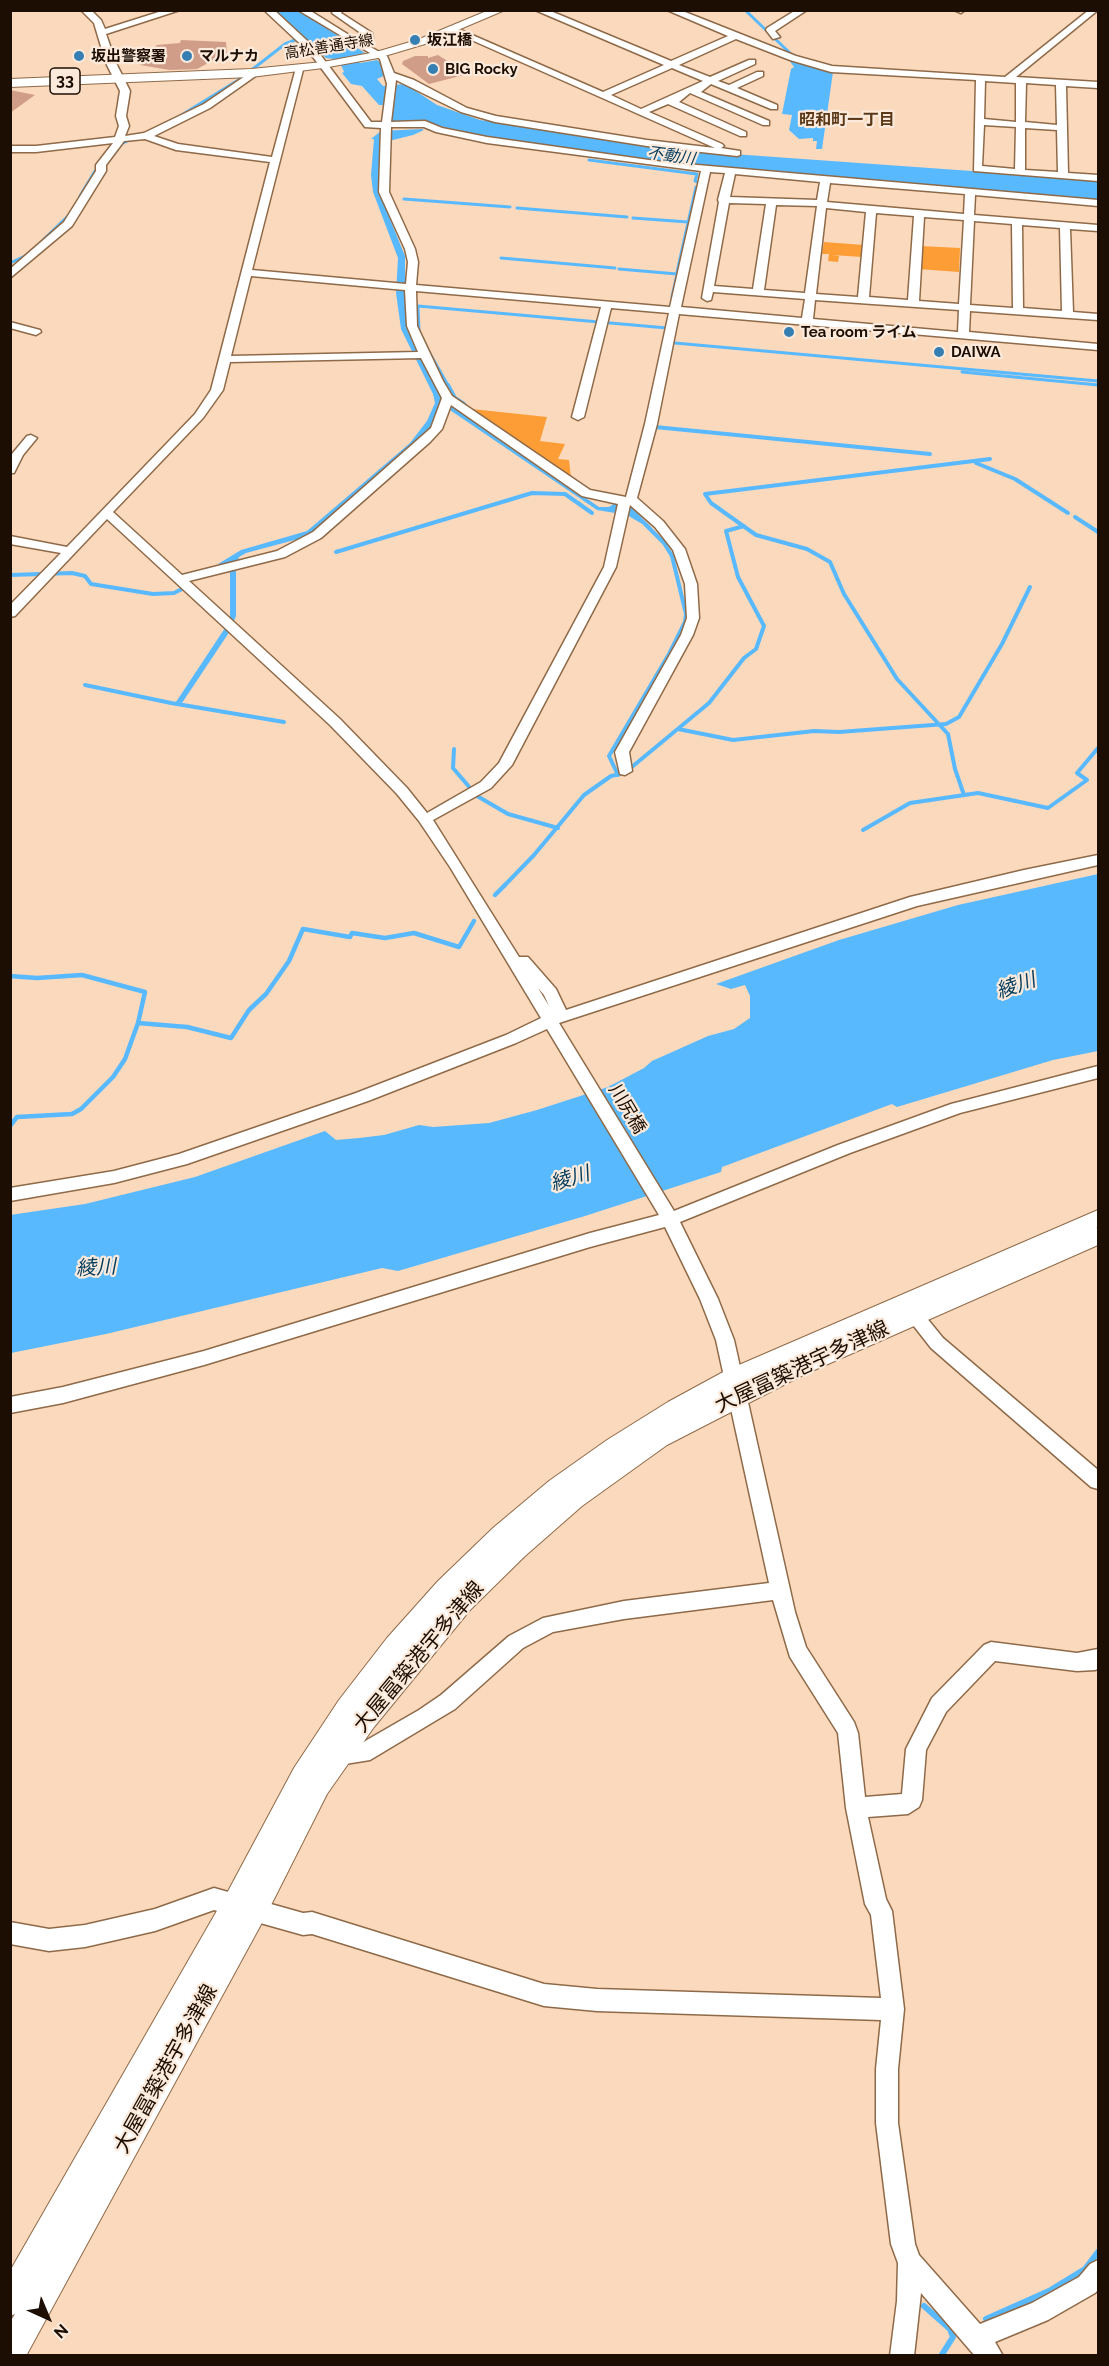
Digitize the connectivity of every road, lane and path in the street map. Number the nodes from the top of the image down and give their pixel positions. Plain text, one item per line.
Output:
1 (85, 10) edge
2 (176, 10) edge
3 (268, 10) edge
4 (302, 10) edge
5 (339, 10) edge
6 (500, 10) edge
7 (539, 10) edge
8 (671, 10) edge
9 (802, 10) edge
10 (1095, 10) edge
11 (453, 30) junction
12 (102, 33) junction
13 (735, 36) junction
14 (776, 37) dead end
15 (357, 43) junction
16 (378, 55) junction
17 (752, 62) dead end
18 (673, 64) junction
19 (323, 65) junction
20 (302, 68) junction
21 (250, 73) junction
22 (760, 74) dead end
23 (119, 78) junction
24 (1008, 79) junction
25 (391, 80) junction
26 (981, 80) junction
27 (713, 81) junction
28 (1021, 82) junction
29 (10, 83) edge
30 (1062, 85) junction
31 (1098, 85) edge
32 (730, 88) junction
33 (694, 92) junction
34 (604, 95) junction
35 (756, 96) junction
36 (774, 107) dead end
37 (733, 108) junction
38 (642, 112) junction
39 (710, 119) junction
40 (979, 122) junction
41 (1020, 125) junction
42 (386, 126) junction
43 (1064, 128) junction
44 (685, 131) junction
45 (743, 134) junction
46 (140, 136) junction
47 (120, 139) junction
48 (718, 145) junction
49 (10, 149) edge
50 (276, 160) junction
51 (706, 170) junction
52 (730, 172) junction
53 (1020, 172) junction
54 (1063, 175) junction
55 (1098, 178) edge
56 (825, 180) junction
57 (970, 192) junction
58 (723, 200) junction
59 (772, 201) junction
60 (1098, 203) edge
61 (823, 205) junction
62 (871, 209) junction
63 (919, 213) junction
64 (968, 217) junction
65 (1017, 221) junction
66 (1065, 225) junction
67 (1098, 228) edge
68 (247, 273) junction
69 (10, 275) edge
70 (405, 286) junction
71 (709, 289) junction
72 (758, 292) junction
73 (810, 296) junction
74 (863, 300) junction
75 (607, 304) junction
76 (913, 304) junction
77 (964, 307) junction
78 (674, 310) junction
79 (1018, 311) junction
80 (704, 313) junction
81 (1068, 315) junction
82 (1098, 317) edge
83 (807, 322) junction
84 (10, 326) edge
85 (36, 332) dead end
86 (963, 336) junction
87 (1098, 347) edge
88 (419, 356) junction
89 (224, 359) junction
90 (447, 402) junction
91 (578, 417) dead end
92 (31, 438) dead end
93 (10, 470) edge
94 (625, 505) junction
95 (106, 512) junction
96 (10, 540) edge
97 (69, 551) junction
98 (179, 580) junction
99 (10, 613) edge
100 (625, 771) dead end
101 (424, 818) junction
102 (1098, 860) edge
103 (556, 1021) junction
104 (1098, 1072) edge
105 (10, 1195) edge
106 (668, 1215) junction
107 (1098, 1218) edge
108 (1098, 1236) edge
109 (915, 1316) junction
110 (735, 1386) junction
111 (10, 1405) edge
112 (1098, 1481) edge
113 (781, 1590) junction
114 (1098, 1658) edge
115 (339, 1755) junction
116 (856, 1808) junction
117 (245, 1907) junction
118 (10, 1933) edge
119 (893, 2010) junction
120 (910, 2263) junction
121 (1098, 2272) edge
122 (10, 2301) edge
123 (984, 2346) edge
124 (10, 2354) edge
125 (902, 2355) edge

1 - 12 street
2 - 12 street
3 - 19 street
4 - 15 street
5 - 15 street
6 - 11 main road, 高松善通寺線 / 33
7 - 18 street
8 - 13 street
9 - 14 street
10 - 24 street
11 - 16 main road, 高松善通寺線 / 33
11 - 34 street
12 - 23 street
13 - 18 street
13 - 26 street
15 - 16 street
16 - 19 main road, 高松善通寺線 / 33
16 - 25 street
17 - 27 street
18 - 27 street
18 - 34 street
19 - 20 main road, 高松善通寺線 / 33
19 - 42 street
20 - 21 main road, 高松善通寺線 / 33
20 - 50 street
21 - 23 main road, 高松善通寺線 / 33
21 - 46 street
22 - 32 street
23 - 29 main road, 高松善通寺線 / 33
23 - 47 street
24 - 26 street
24 - 28 street
25 - 42 street
25 - 48 street
26 - 40 street
27 - 32 street
27 - 33 street
27 - 38 street
28 - 30 street
28 - 41 street
30 - 31 street
30 - 43 street
32 - 35 street
33 - 37 street
33 - 39 street
34 - 38 street
35 - 36 street
35 - 37 street
37 - 39 street
37 - 45 street
38 - 44 street
39 - 44 street
39 - 45 street
40 - 41 street
40 - 53 street
41 - 43 street
41 - 53 street
42 - 51 street
42 - 70 street
43 - 54 street
44 - 48 street
45 - 48 street
46 - 47 street
46 - 50 street
47 - 49 street
47 - 69 street
50 - 68 street
51 - 52 street
51 - 78 street
52 - 56 street
52 - 58 street
53 - 54 street
54 - 55 street
56 - 57 street
56 - 61 street
57 - 60 street
57 - 64 street
58 - 59 street
58 - 71 street
59 - 61 street
59 - 72 street
61 - 62 street
61 - 73 street
62 - 63 street
62 - 74 street
63 - 64 street
63 - 76 street
64 - 65 street
64 - 77 street
65 - 66 street
65 - 79 street
66 - 67 street
66 - 81 street
68 - 70 street
68 - 89 street
70 - 75 street
70 - 88 street
71 - 72 street
71 - 80 street
72 - 73 street
73 - 74 street
73 - 83 street
74 - 76 street
75 - 78 street
75 - 91 street
76 - 77 street
77 - 79 street
77 - 86 street
78 - 80 street
78 - 94 street
79 - 81 street
80 - 83 street
81 - 82 street
83 - 86 street
84 - 85 street
86 - 87 street
88 - 89 street
88 - 90 street
89 - 95 street
90 - 94 street
90 - 98 street
92 - 93 street
94 - 100 street
94 - 101 street
95 - 97 street
95 - 98 street
96 - 97 street
97 - 99 street
98 - 101 street
101 - 103 street, 川尻橋
102 - 103 street
103 - 105 street
103 - 106 street, 川尻橋
104 - 106 street
106 - 110 street, 川尻橋
106 - 111 street
107 - 110 main road, 大屋冨築港宇多津線
108 - 109 main road, 大屋冨築港宇多津線
109 - 110 main road, 大屋冨築港宇多津線
109 - 112 street
110 - 113 street, 川尻橋
110 - 115 main road, 大屋冨築港宇多津線
110 - 117 main road, 大屋冨築港宇多津線
113 - 115 street
113 - 116 street, 川尻橋
114 - 116 street
115 - 117 main road, 大屋冨築港宇多津線
116 - 119 street, 川尻橋
117 - 118 street
117 - 119 street
117 - 122 main road, 大屋冨築港宇多津線
117 - 124 main road, 大屋冨築港宇多津線
119 - 120 street, 川尻橋
120 - 123 street
120 - 125 street
121 - 123 street

